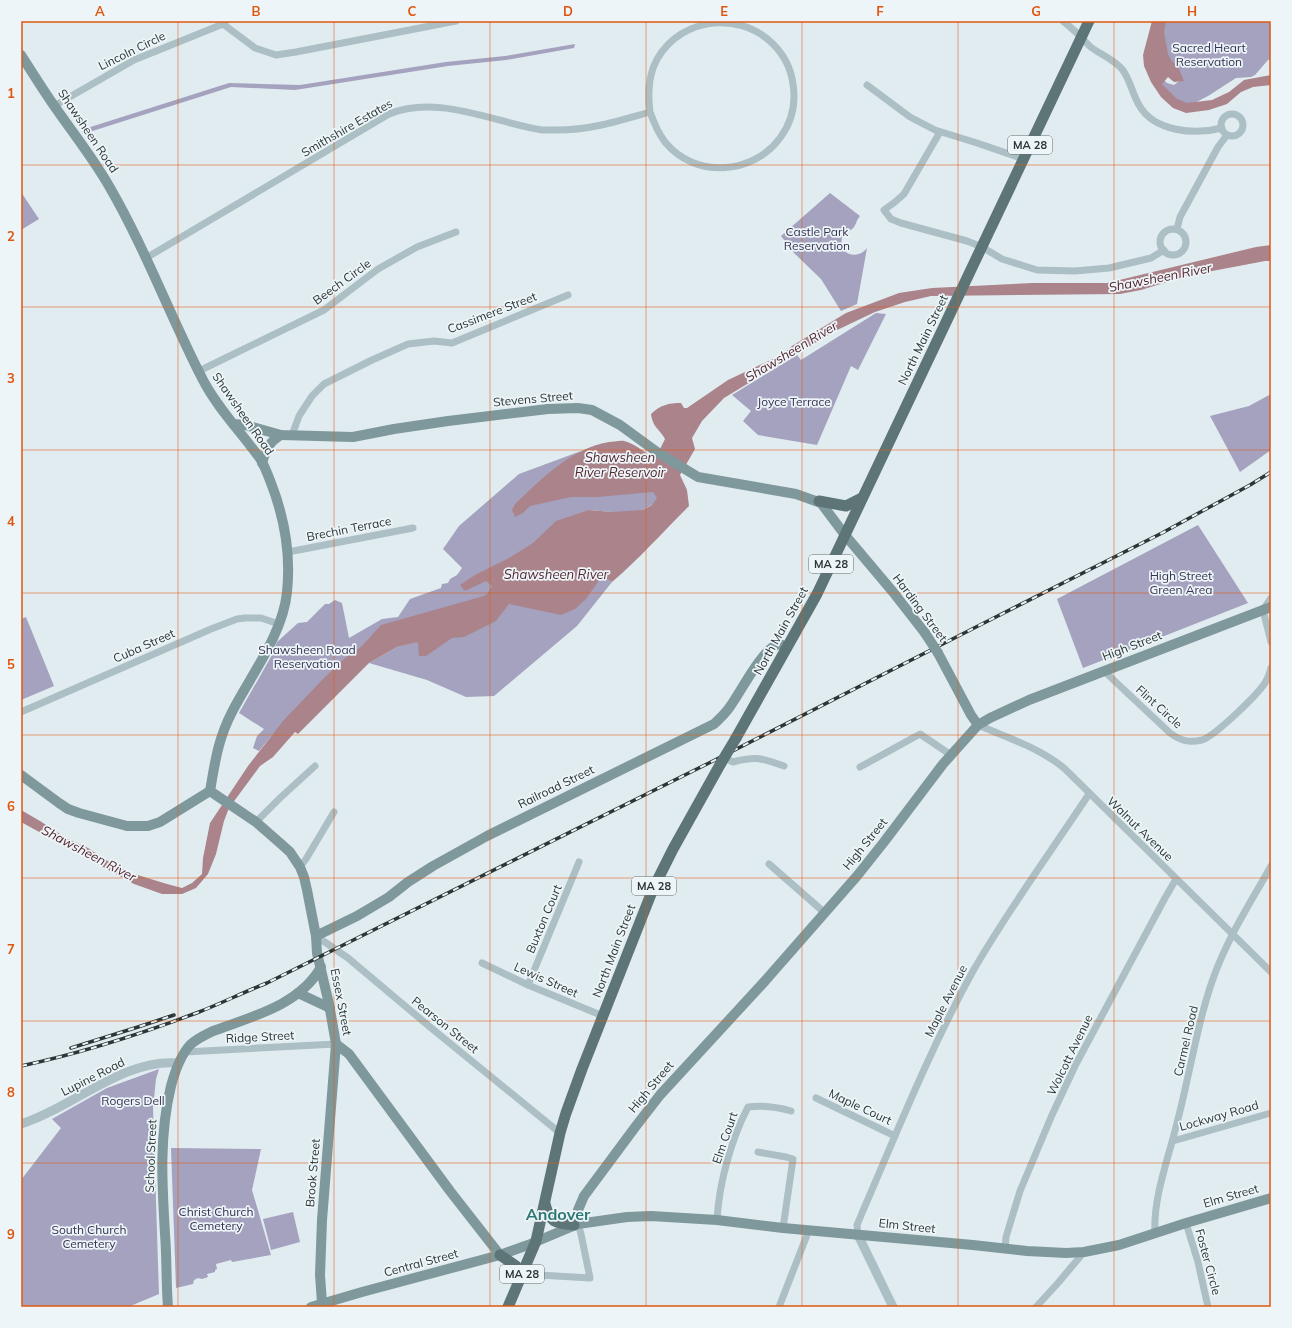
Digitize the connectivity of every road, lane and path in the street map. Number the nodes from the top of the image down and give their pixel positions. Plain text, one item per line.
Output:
1 (456, 21) edge
2 (1062, 21) edge
3 (1089, 21) edge
4 (225, 22) edge
5 (429, 24) edge
6 (1081, 37) junction
7 (21, 55) edge
8 (867, 85) dead end
9 (54, 106) junction
10 (650, 112) junction
11 (1222, 128) junction
12 (940, 132) junction
13 (1227, 135) junction
14 (1024, 159) junction
15 (1177, 229) junction
16 (456, 232) dead end
17 (982, 247) junction
18 (1164, 250) junction
19 (146, 258) junction
20 (568, 295) dead end
21 (199, 372) junction
22 (234, 424) junction
23 (282, 435) junction
24 (292, 435) junction
25 (262, 463) junction
26 (862, 498) junction
27 (819, 501) junction
28 (413, 528) dead end
29 (844, 534) junction
30 (288, 552) junction
31 (1271, 598) edge
32 (1267, 608) edge
33 (279, 624) junction
34 (1271, 642) edge
35 (787, 648) junction
36 (1271, 668) edge
37 (1104, 671) junction
38 (21, 712) edge
39 (978, 725) junction
40 (952, 755) junction
41 (723, 760) junction
42 (315, 766) dead end
43 (784, 766) dead end
44 (860, 767) dead end
45 (21, 775) edge
46 (210, 791) junction
47 (1089, 794) junction
48 (334, 812) dead end
49 (256, 822) junction
50 (580, 862) dead end
51 (768, 864) dead end
52 (1271, 866) edge
53 (300, 867) junction
54 (1176, 879) junction
55 (825, 913) junction
56 (1233, 934) junction
57 (316, 936) junction
58 (482, 963) dead end
59 (321, 968) junction
60 (1271, 972) edge
61 (528, 985) junction
62 (298, 993) junction
63 (330, 1008) junction
64 (603, 1016) junction
65 (336, 1044) junction
66 (185, 1052) junction
67 (178, 1063) junction
68 (816, 1098) dead end
69 (791, 1111) dead end
70 (1271, 1113) edge
71 (21, 1124) edge
72 (560, 1133) junction
73 (895, 1136) junction
74 (1173, 1141) junction
75 (758, 1152) dead end
76 (1271, 1198) edge
77 (544, 1204) junction
78 (717, 1220) junction
79 (1186, 1223) junction
80 (578, 1224) junction
81 (783, 1228) junction
82 (809, 1230) junction
83 (1155, 1232) junction
84 (858, 1235) junction
85 (536, 1241) junction
86 (1005, 1249) junction
87 (1084, 1252) junction
88 (500, 1255) junction
89 (522, 1274) junction
90 (322, 1303) junction
91 (1039, 1306) edge
92 (168, 1307) edge
93 (311, 1307) edge
94 (508, 1307) edge
95 (779, 1307) edge
96 (893, 1307) edge
97 (1208, 1307) edge

1 - 5 street
2 - 6 street
3 - 6 main road, North Main Street / MA 28
4 - 5 street
4 - 9 street, Lincoln Circle
6 - 11 street
6 - 14 main road, North Main Street / MA 28
7 - 9 main road, Shawsheen Road
8 - 12 street
9 - 19 main road, Shawsheen Road
10 - 10 street
10 - 19 street, Smithshire Estates
11 - 13 street
11 - 13 street
12 - 14 street
12 - 17 street
13 - 15 street
14 - 17 main road, North Main Street / MA 28
15 - 18 street
15 - 18 street
16 - 21 street, Beech Circle
17 - 18 street
17 - 26 main road, North Main Street / MA 28
19 - 21 main road, Shawsheen Road
20 - 24 street, Cassimere Street
21 - 22 main road, Shawsheen Road
22 - 23 main road, Stevens Street
22 - 25 main road, Shawsheen Road
23 - 24 main road, Stevens Street
23 - 25 main road
24 - 27 main road, Stevens Street
25 - 30 main road, Shawsheen Road
26 - 27 main road
26 - 29 main road, North Main Street / MA 28
27 - 29 main road
28 - 30 street, Brechin Terrace
29 - 35 main road, North Main Street / MA 28
29 - 39 main road, Harding Street, bridge
30 - 33 main road, Shawsheen Road
31 - 32 street
32 - 34 street
32 - 37 main road, High Street
33 - 38 street, Cuba Street
33 - 46 main road, Shawsheen Road
35 - 41 main road, North Main Street / MA 28, bridge
35 - 57 main road, Railroad Street
36 - 37 street, Flint Circle
37 - 39 main road, High Street
39 - 40 main road, High Street
39 - 47 street, Walnut Avenue
40 - 44 street
40 - 55 main road, High Street
41 - 43 street
41 - 64 main road, North Main Street / MA 28
42 - 49 street
45 - 46 main road
46 - 49 main road, Essex Street
47 - 54 street, Walnut Avenue
47 - 73 street, Maple Avenue
48 - 53 street
49 - 53 main road, Essex Street
50 - 61 street, Buxton Court
51 - 55 street
52 - 56 street, Carmel Road
53 - 57 main road, Essex Street
54 - 56 street, Walnut Avenue
54 - 86 street, Wolcott Avenue
55 - 80 main road, High Street
56 - 60 street, Walnut Avenue
56 - 74 street, Carmel Road
57 - 59 main road, Essex Street
57 - 72 street, Pearson Street
58 - 61 street, Lewis Street
59 - 62 main road, School Street
59 - 63 main road, Essex Street
61 - 64 street, Lewis Street
62 - 63 main road
62 - 66 main road, School Street
63 - 65 main road, Essex Street
64 - 72 main road, North Main Street / MA 28
65 - 66 street, Ridge Street
65 - 88 main road, Essex Street
65 - 90 main road, Brook Street
66 - 67 main road, School Street
67 - 71 street, Lupine Road
67 - 92 main road, School Street
68 - 73 street, Maple Court
69 - 78 street, Elm Court
70 - 74 street, Lockway Road
72 - 77 main road, North Main Street / MA 28
73 - 84 street, Maple Avenue
74 - 83 street, Carmel Road
75 - 81 street
76 - 79 main road, Elm Street
77 - 80 main road
77 - 85 main road, North Main Street / MA 28
78 - 80 main road, Elm Street
78 - 81 main road, Elm Street
79 - 83 main road, Elm Street
79 - 97 street, Foster Circle
80 - 85 main road, Elm Street
80 - 89 street
81 - 82 main road, Elm Street
82 - 84 main road, Elm Street
82 - 95 street
83 - 87 main road, Elm Street
84 - 86 main road, Elm Street
84 - 96 street
85 - 88 main road, Central Street
85 - 89 main road, MA 28
86 - 87 main road, Elm Street
87 - 91 street
88 - 89 main road
88 - 90 main road, Central Street
89 - 94 main road, MA 28
90 - 93 main road, Central Street

